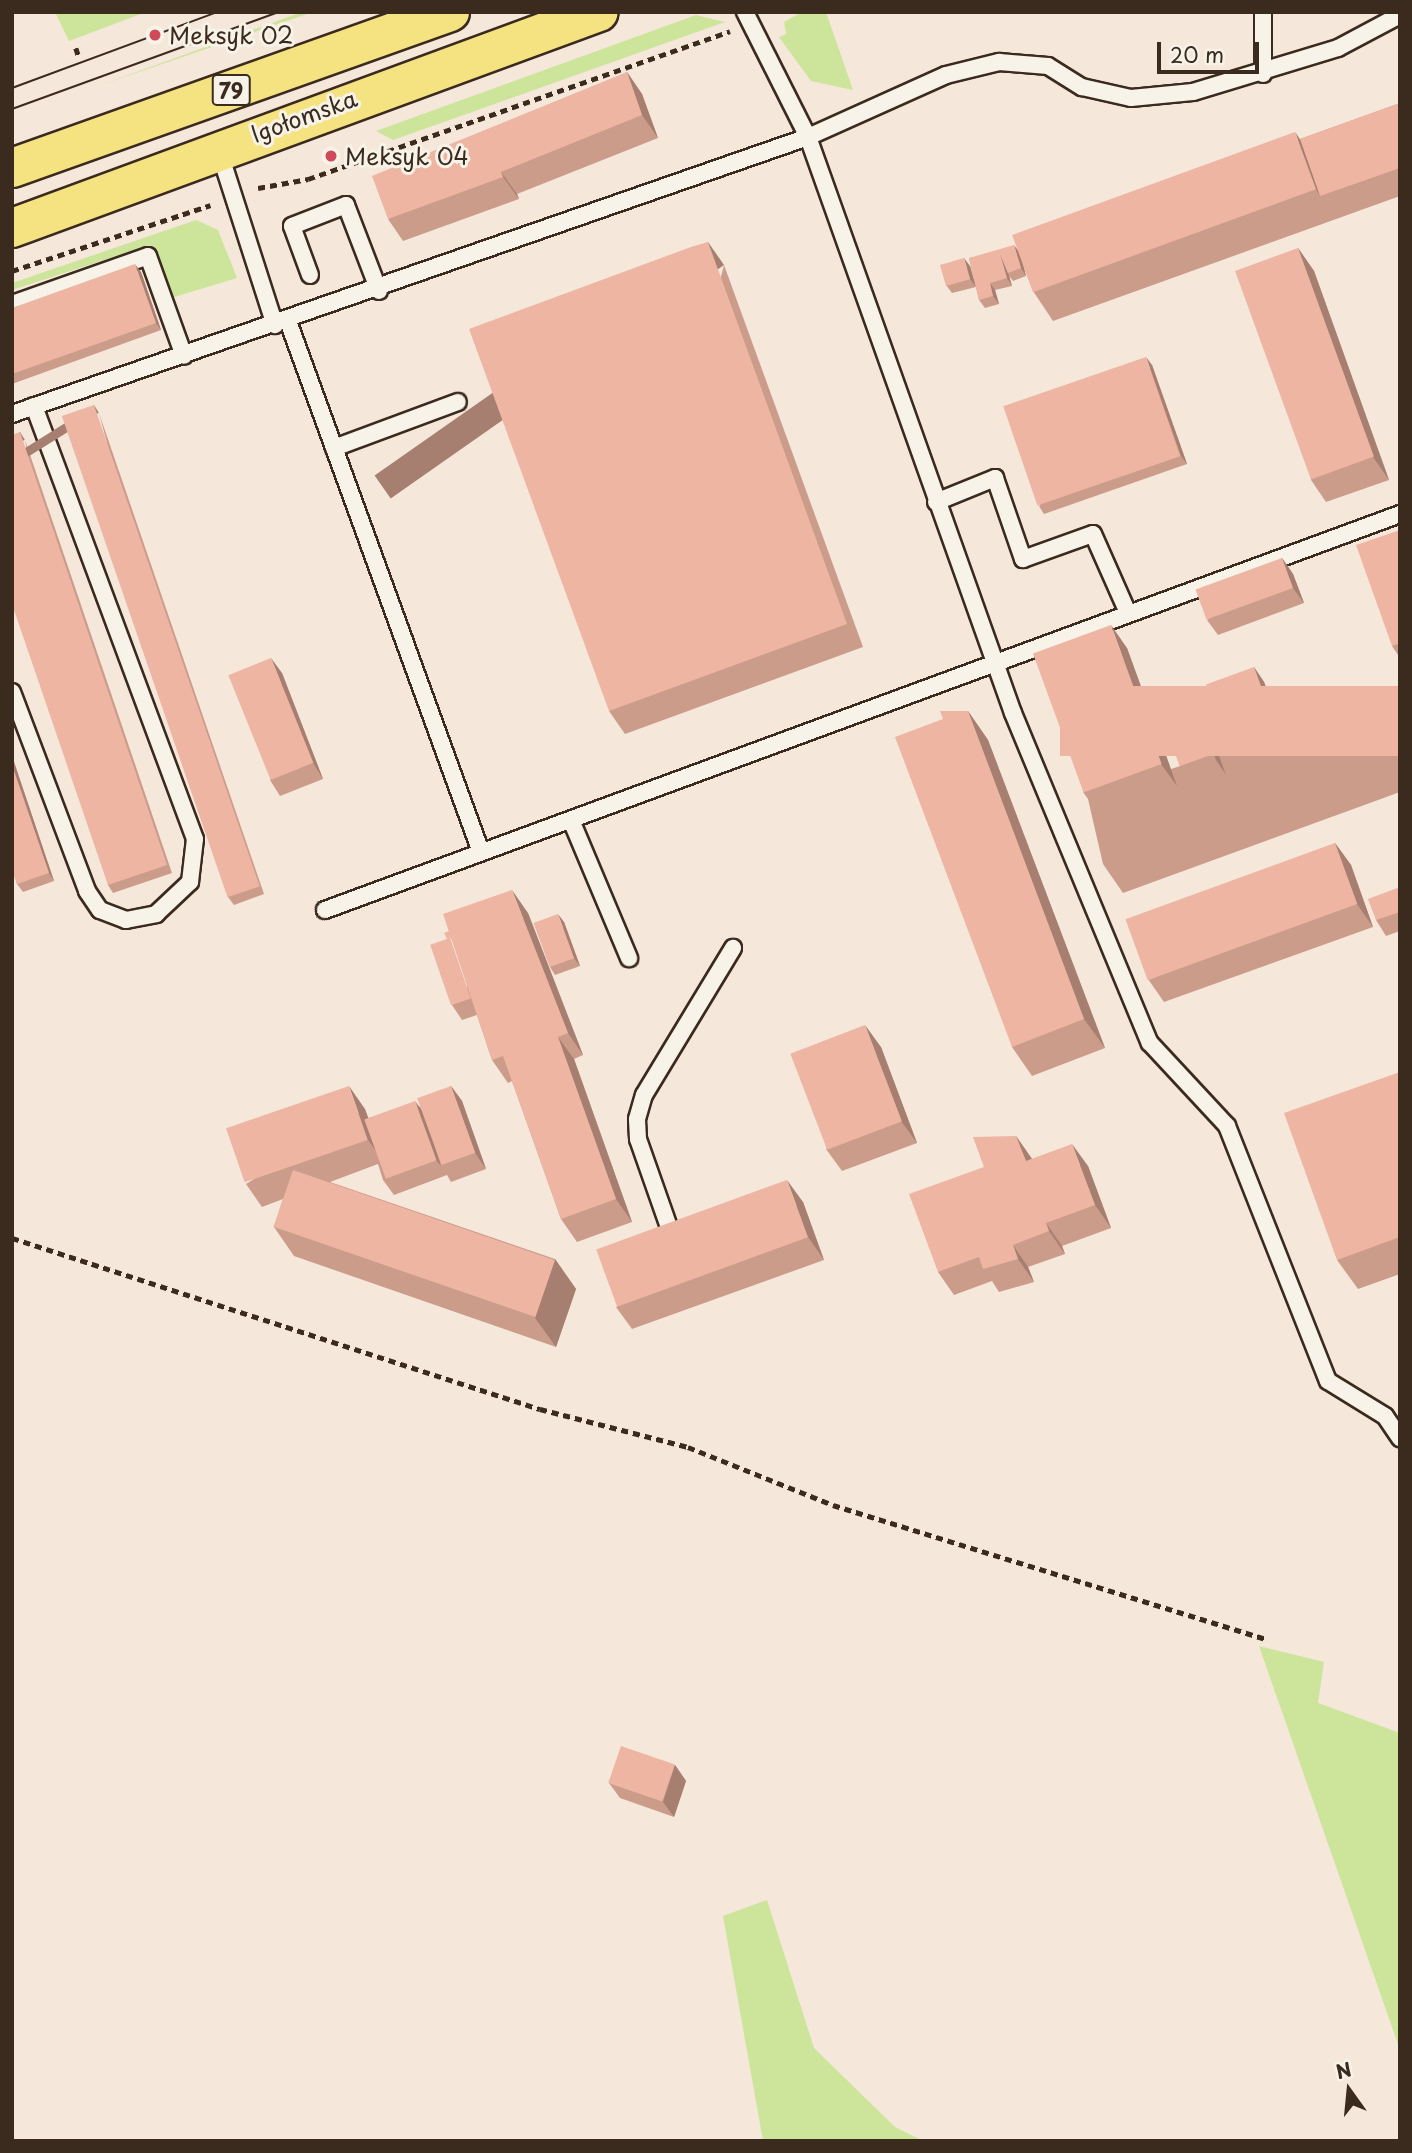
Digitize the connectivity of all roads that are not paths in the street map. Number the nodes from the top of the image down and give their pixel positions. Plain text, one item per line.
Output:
1 (450, 12) edge
2 (599, 12) edge
3 (746, 12) edge
4 (1263, 12) edge
5 (1400, 15) edge
6 (1263, 74) junction
7 (808, 137) junction
8 (217, 148) junction
9 (12, 168) edge
10 (12, 228) edge
11 (310, 275) dead end
12 (379, 291) junction
13 (12, 304) edge
14 (282, 323) junction
15 (184, 356) junction
16 (457, 402) dead end
17 (34, 406) junction
18 (12, 414) edge
19 (334, 448) junction
20 (936, 502) junction
21 (1400, 514) edge
22 (1128, 613) junction
23 (995, 664) junction
24 (12, 692) edge
25 (571, 820) junction
26 (481, 852) junction
27 (325, 910) dead end
28 (733, 948) dead end
29 (629, 958) dead end
30 (670, 1230) edge
31 (1400, 1438) edge

1 - 9 main road, 79
2 - 8 main road, Igołomska / 79
3 - 7 lane
4 - 6 lane
5 - 6 lane
6 - 7 lane
7 - 12 lane
7 - 20 lane
8 - 10 main road, Igołomska / 79
8 - 14 lane
11 - 12 lane
12 - 14 lane
13 - 15 lane
14 - 15 lane
14 - 19 lane
15 - 17 lane
16 - 19 lane
17 - 18 lane
17 - 24 lane
19 - 26 lane
20 - 22 lane
20 - 23 lane
21 - 22 lane
22 - 23 lane
23 - 25 lane
23 - 31 lane
25 - 26 lane
25 - 29 lane
26 - 27 lane
28 - 30 lane

